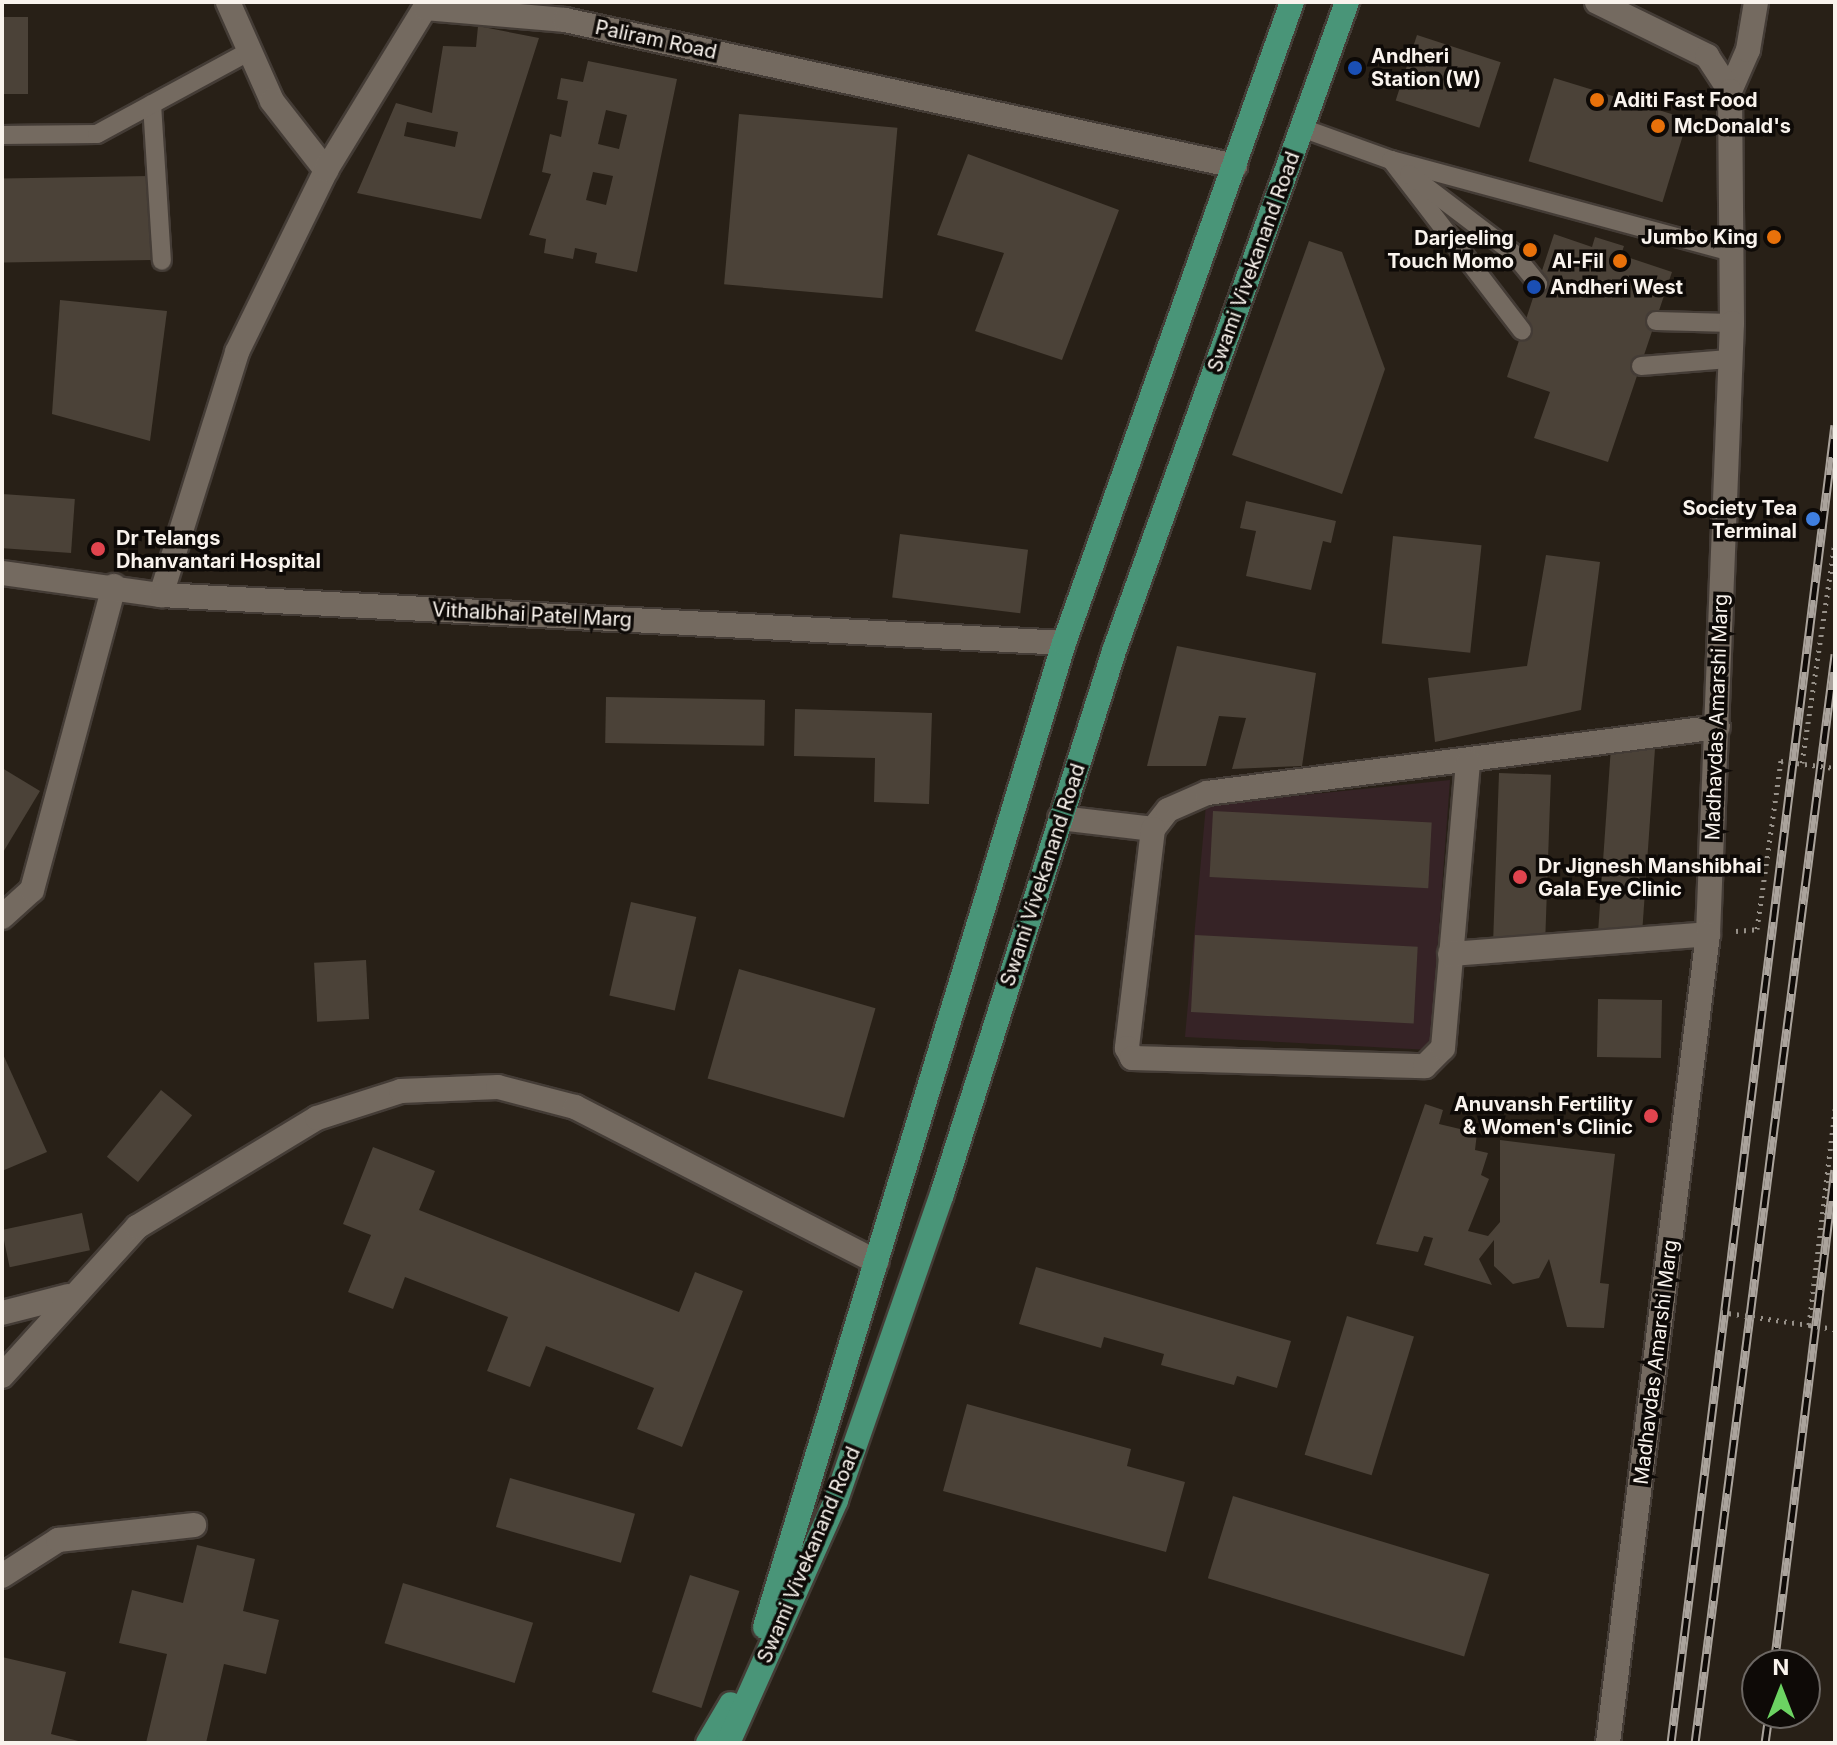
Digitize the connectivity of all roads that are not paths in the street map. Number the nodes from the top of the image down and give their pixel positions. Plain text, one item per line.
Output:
1 (228, 2) edge
2 (1292, 2) edge
3 (1347, 2) edge
4 (1597, 2) edge
5 (1756, 2) edge
6 (250, 51) junction
7 (1730, 91) junction
8 (152, 104) junction
9 (1302, 128) junction
10 (2, 135) edge
11 (1391, 160) junction
12 (1235, 166) junction
13 (326, 170) junction
14 (1731, 252) junction
15 (162, 261) dead end
16 (1538, 284) dead end
17 (1656, 321) dead end
18 (1732, 323) junction
19 (1522, 331) dead end
20 (1729, 359) junction
21 (1641, 366) dead end
22 (2, 573) edge
23 (114, 586) junction
24 (161, 595) junction
25 (1064, 643) junction
26 (1718, 727) junction
27 (1468, 762) junction
28 (1060, 818) junction
29 (1153, 829) junction
30 (2, 917) edge
31 (1708, 934) junction
32 (1450, 954) junction
33 (876, 1262) junction
34 (68, 1296) junction
35 (2, 1313) edge
36 (2, 1376) edge
37 (194, 1525) dead end
38 (2, 1576) edge
39 (708, 1743) edge
40 (728, 1743) edge
41 (1608, 1743) edge

1 - 6 street
2 - 12 main road, Swami Vivekanand Road
3 - 9 main road, Swami Vivekanand Road
4 - 7 street
5 - 7 street
6 - 8 lane
6 - 13 street
7 - 14 street, Madhavdas Amarshi Marg
8 - 10 lane
8 - 15 lane
9 - 11 lane
9 - 28 main road, Swami Vivekanand Road
11 - 14 lane
11 - 16 lane
11 - 19 lane
12 - 13 street, Paliram Road
12 - 25 main road, Swami Vivekanand Road
13 - 24 street, Paliram Road
14 - 18 street, Madhavdas Amarshi Marg
17 - 18 lane
18 - 20 street, Madhavdas Amarshi Marg
20 - 21 lane
20 - 26 street, Madhavdas Amarshi Marg
22 - 23 street, Vithalbhai Patel Marg
23 - 24 street, Vithalbhai Patel Marg
23 - 30 street
24 - 25 street, Vithalbhai Patel Marg
25 - 33 main road, Swami Vivekanand Road
26 - 27 street
26 - 31 street, Madhavdas Amarshi Marg
27 - 29 street
27 - 32 street
28 - 29 street
28 - 40 main road, Swami Vivekanand Road
29 - 32 street
31 - 32 street
31 - 41 street, Madhavdas Amarshi Marg
33 - 34 street
33 - 39 main road, Swami Vivekanand Road
34 - 35 street
34 - 36 street
37 - 38 street

